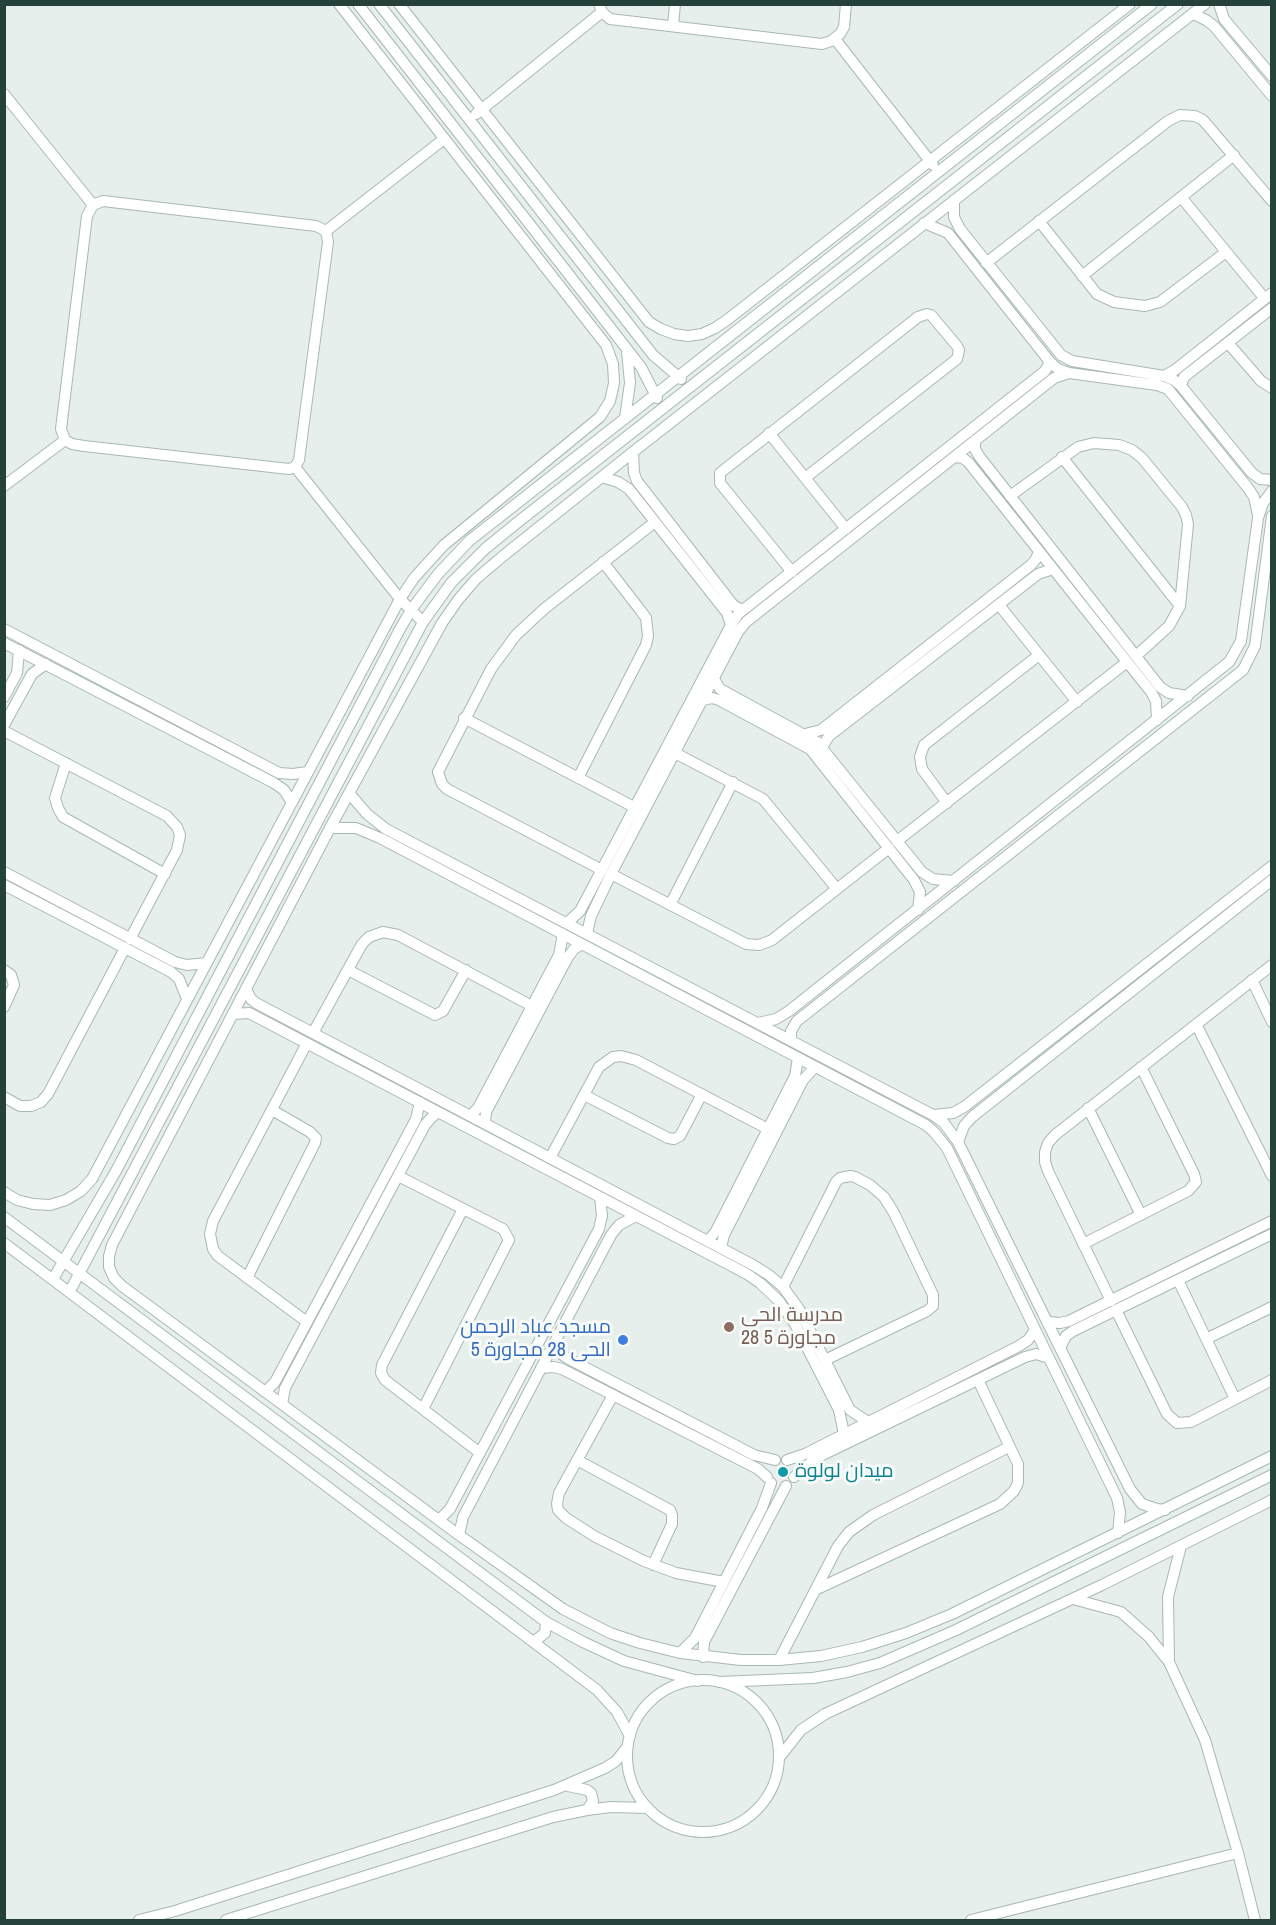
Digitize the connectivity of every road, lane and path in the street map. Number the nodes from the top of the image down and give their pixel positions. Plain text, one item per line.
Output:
1 (339, 4) edge
2 (358, 4) edge
3 (379, 4) edge
4 (399, 4) edge
5 (675, 4) edge
6 (846, 4) edge
7 (1130, 4) edge
8 (1152, 4) edge
9 (1178, 4) edge
10 (1205, 4) edge
11 (1219, 4) edge
12 (600, 8) edge
13 (1193, 14) junction
14 (1224, 19) junction
15 (673, 26) junction
16 (1214, 26) junction
17 (835, 39) junction
18 (1272, 76) edge
19 (4, 94) edge
20 (1272, 96) edge
21 (482, 110) junction
22 (448, 120) junction
23 (469, 120) junction
24 (444, 138) junction
25 (462, 138) junction
26 (1233, 155) junction
27 (930, 161) junction
28 (939, 171) junction
29 (948, 184) junction
30 (1181, 197) junction
31 (954, 200) junction
32 (1272, 201) edge
33 (93, 205) junction
34 (1039, 221) junction
35 (924, 223) junction
36 (326, 231) junction
37 (1226, 252) junction
38 (987, 263) junction
39 (1082, 276) junction
40 (615, 278) junction
41 (600, 289) junction
42 (588, 299) junction
43 (1269, 300) edge
44 (577, 309) junction
45 (1228, 343) junction
46 (626, 348) junction
47 (653, 355) junction
48 (1050, 362) junction
49 (641, 367) junction
50 (1069, 373) junction
51 (1164, 376) junction
52 (677, 377) junction
53 (692, 384) junction
54 (1181, 386) junction
55 (1272, 387) edge
56 (656, 394) junction
57 (660, 410) junction
58 (625, 418) junction
59 (770, 433) junction
60 (65, 440) junction
61 (975, 440) junction
62 (633, 452) junction
63 (955, 457) junction
64 (1062, 457) junction
65 (295, 467) junction
66 (602, 477) junction
67 (805, 478) junction
68 (1272, 480) edge
69 (4, 486) edge
70 (1272, 490) edge
71 (1010, 496) junction
72 (1272, 516) edge
73 (1258, 518) junction
74 (655, 522) junction
75 (846, 529) junction
76 (1039, 551) junction
77 (823, 553) junction
78 (603, 562) junction
79 (1053, 569) junction
80 (792, 572) junction
81 (1250, 578) junction
82 (1263, 579) junction
83 (400, 599) junction
84 (999, 605) junction
85 (1180, 606) junction
86 (411, 610) junction
87 (743, 610) junction
88 (423, 622) junction
89 (731, 625) junction
90 (4, 629) edge
91 (4, 642) edge
92 (19, 650) junction
93 (1039, 655) junction
94 (1132, 659) junction
95 (46, 664) junction
96 (714, 678) junction
97 (1188, 696) junction
98 (4, 697) edge
99 (703, 700) junction
100 (1077, 702) junction
101 (464, 718) junction
102 (1157, 720) junction
103 (4, 725) edge
104 (4, 731) edge
105 (806, 735) junction
106 (822, 747) junction
107 (675, 753) junction
108 (66, 763) junction
109 (307, 772) junction
110 (578, 778) junction
111 (733, 782) junction
112 (300, 785) junction
113 (349, 792) junction
114 (314, 793) junction
115 (291, 801) junction
116 (947, 803) junction
117 (634, 807) junction
118 (330, 828) junction
119 (893, 845) junction
120 (1272, 866) edge
121 (4, 872) edge
122 (606, 872) junction
123 (165, 874) junction
124 (954, 880) junction
125 (1272, 880) edge
126 (4, 885) edge
127 (837, 889) junction
128 (670, 905) junction
129 (588, 907) junction
130 (918, 909) junction
131 (567, 922) junction
132 (586, 933) junction
133 (563, 934) junction
134 (1176, 941) junction
135 (128, 944) junction
136 (582, 944) junction
137 (1182, 951) junction
138 (206, 963) junction
139 (1272, 965) edge
140 (650, 966) junction
141 (4, 970) edge
142 (348, 970) junction
143 (466, 970) junction
144 (645, 978) junction
145 (1252, 980) junction
146 (246, 989) junction
147 (187, 999) junction
148 (532, 1006) junction
149 (4, 1007) edge
150 (233, 1014) junction
151 (1272, 1022) edge
152 (758, 1023) junction
153 (1196, 1024) junction
154 (314, 1033) junction
155 (791, 1040) junction
156 (307, 1043) junction
157 (798, 1058) junction
158 (815, 1067) junction
159 (1141, 1067) junction
160 (702, 1094) junction
161 (584, 1095) junction
162 (4, 1097) edge
163 (420, 1102) junction
164 (1088, 1108) junction
165 (272, 1110) junction
166 (438, 1112) junction
167 (933, 1115) junction
168 (471, 1116) junction
169 (485, 1123) junction
170 (768, 1129) junction
171 (958, 1142) junction
172 (550, 1158) junction
173 (116, 1171) junction
174 (398, 1176) junction
175 (1272, 1176) edge
176 (131, 1177) junction
177 (4, 1192) edge
178 (600, 1197) junction
179 (988, 1202) junction
180 (976, 1208) junction
181 (463, 1209) junction
182 (1141, 1215) junction
183 (636, 1216) junction
184 (4, 1217) edge
185 (1272, 1221) edge
186 (1272, 1234) edge
187 (708, 1241) junction
188 (4, 1243) edge
189 (1083, 1244) junction
190 (721, 1248) junction
191 (64, 1262) junction
192 (80, 1273) junction
193 (247, 1278) junction
194 (53, 1279) junction
195 (1178, 1280) junction
196 (783, 1287) junction
197 (70, 1291) junction
198 (1113, 1305) junction
199 (1272, 1307) edge
200 (307, 1322) junction
201 (1048, 1322) junction
202 (1071, 1326) junction
203 (1035, 1330) junction
204 (1206, 1340) junction
205 (554, 1343) junction
206 (1060, 1348) junction
207 (1049, 1358) junction
208 (825, 1360) junction
209 (541, 1368) junction
210 (978, 1380) junction
211 (1272, 1380) edge
212 (265, 1392) junction
213 (613, 1395) junction
214 (1235, 1399) junction
215 (282, 1404) junction
216 (423, 1409) junction
217 (868, 1422) junction
218 (844, 1434) junction
219 (1010, 1447) junction
220 (480, 1453) junction
221 (1272, 1456) edge
222 (577, 1460) junction
223 (775, 1460) junction
224 (787, 1460) junction
225 (1272, 1475) edge
226 (794, 1478) junction
227 (769, 1480) junction
228 (786, 1486) junction
229 (1272, 1500) edge
230 (1165, 1510) junction
231 (439, 1520) junction
232 (1118, 1533) junction
233 (459, 1535) junction
234 (1181, 1546) junction
235 (653, 1565) junction
236 (724, 1582) junction
237 (1016, 1582) junction
238 (815, 1590) junction
239 (1023, 1598) junction
240 (1073, 1599) junction
241 (546, 1622) junction
242 (532, 1641) junction
243 (908, 1652) junction
244 (680, 1653) junction
245 (703, 1657) junction
246 (779, 1660) junction
247 (1169, 1662) junction
248 (919, 1670) junction
249 (698, 1681) junction
250 (719, 1682) junction
251 (629, 1741) junction
252 (779, 1758) junction
253 (566, 1786) junction
254 (648, 1809) junction
255 (587, 1810) junction
256 (1238, 1852) junction
257 (139, 1920) edge
258 (226, 1920) edge
259 (971, 1920) edge
260 (1255, 1920) edge

1 - 24 street
2 - 22 street
3 - 23 street
4 - 21 street
5 - 15 street
6 - 17 street
7 - 27 street
8 - 28 street
9 - 29 street
10 - 13 street
11 - 14 street
12 - 15 street
12 - 21 street
13 - 16 street
13 - 31 street
14 - 16 street
14 - 18 street
15 - 17 street
16 - 20 street
17 - 27 street
19 - 33 street
21 - 23 street
21 - 40 street
22 - 24 street
22 - 25 street
23 - 41 street
24 - 25 street
24 - 36 street
24 - 44 street
25 - 42 street
26 - 30 street
26 - 32 street
26 - 34 street
27 - 28 street
27 - 40 street
28 - 29 street
28 - 52 street
29 - 53 street
30 - 37 street
30 - 39 street
31 - 35 street
31 - 38 street
33 - 36 street
33 - 60 street
34 - 38 street
34 - 39 street
35 - 48 street
35 - 62 street
36 - 65 street
37 - 39 street
37 - 43 street
38 - 51 street
40 - 41 street
41 - 47 street
42 - 44 street
42 - 46 street
43 - 45 street
43 - 51 street
44 - 83 street
45 - 54 street
45 - 55 street
46 - 49 street
46 - 58 street
47 - 49 street
47 - 52 street
48 - 50 street
48 - 75 street
49 - 56 street
50 - 61 street
50 - 73 street
51 - 54 street
52 - 53 street
52 - 56 street
53 - 57 street
54 - 68 street
56 - 57 street
56 - 58 street
57 - 88 street
58 - 86 street
59 - 67 street
59 - 67 street
59 - 80 street
60 - 65 street
60 - 69 street
61 - 63 street
61 - 71 street
62 - 66 street
62 - 87 street
63 - 76 street
63 - 77 street
64 - 71 street
64 - 85 street
64 - 85 street
65 - 83 street
66 - 74 street
66 - 113 street
67 - 75 street
70 - 73 street
71 - 94 street
72 - 82 street
73 - 81 street
74 - 78 street
74 - 89 street
75 - 77 street
76 - 79 street
76 - 105 street
77 - 80 street
77 - 96 street
78 - 101 street
78 - 110 street
79 - 84 street
79 - 94 street
80 - 87 street
81 - 82 street
81 - 97 street
82 - 155 street
83 - 86 street
83 - 109 street
84 - 93 street
84 - 106 street
85 - 94 street
86 - 88 street
86 - 114 street
87 - 89 street
88 - 176 street
89 - 117 street
90 - 109 street
91 - 92 street
92 - 95 street
92 - 98 street
93 - 100 street
93 - 116 street
94 - 97 street
94 - 100 street
94 - 102 street
95 - 103 street
95 - 115 street
96 - 99 street
96 - 105 street
97 - 102 street
99 - 107 street
99 - 119 street
100 - 116 street
101 - 110 street
101 - 122 street
102 - 124 street
104 - 108 street
105 - 106 street
106 - 119 street
107 - 111 street
107 - 122 street
108 - 123 street
108 - 123 street
109 - 112 street
110 - 117 street
111 - 127 street
111 - 128 street
112 - 114 street
112 - 115 street
113 - 118 street
113 - 131 street
114 - 173 street
115 - 138 street
116 - 119 street
117 - 122 street
118 - 133 street
118 - 146 street
119 - 124 street
119 - 127 street
119 - 130 street
120 - 134 street
121 - 135 street
122 - 128 street
122 - 129 street
123 - 135 street
124 - 130 street
125 - 137 street
126 - 135 street
127 - 128 street
129 - 131 street
129 - 132 street
130 - 152 street
131 - 132 street
132 - 140 street
133 - 136 street
133 - 148 street
134 - 137 street
134 - 167 street
135 - 138 street
135 - 147 street
135 - 162 street
136 - 144 street
136 - 169 street
137 - 171 street
138 - 147 street
139 - 145 street
140 - 144 street
140 - 152 street
141 - 149 street
142 - 143 street
142 - 143 street
142 - 154 street
143 - 148 street
144 - 157 street
145 - 151 street
145 - 153 street
146 - 150 street
146 - 154 street
147 - 177 street
148 - 168 street
150 - 156 street
150 - 212 street
152 - 155 street
153 - 159 street
153 - 175 street
154 - 168 street
155 - 167 street
156 - 163 street
156 - 165 street
157 - 158 street
157 - 170 street
158 - 180 street
158 - 190 street
159 - 164 street
159 - 182 street
160 - 161 street
160 - 161 street
160 - 170 street
161 - 172 street
163 - 166 street
163 - 200 street
164 - 182 street
164 - 189 street
165 - 193 street
165 - 193 street
166 - 174 street
166 - 178 street
167 - 171 street
168 - 169 street
169 - 172 street
170 - 187 street
171 - 179 street
172 - 187 street
173 - 176 street
173 - 191 street
174 - 181 street
174 - 215 street
176 - 192 street
178 - 183 street
178 - 220 street
179 - 180 street
179 - 201 street
180 - 203 street
181 - 216 street
181 - 216 street
182 - 189 street
183 - 205 street
183 - 218 street
184 - 191 street
185 - 198 street
186 - 195 street
187 - 190 street
188 - 194 street
189 - 198 street
190 - 196 street
191 - 192 street
191 - 194 street
192 - 197 street
192 - 241 street
193 - 200 street
194 - 197 street
195 - 198 street
195 - 204 street
196 - 208 street
196 - 208 street
197 - 242 street
198 - 202 street
198 - 214 street
199 - 204 street
200 - 212 street
201 - 202 street
201 - 206 street
202 - 206 street
203 - 207 street
203 - 217 street
204 - 214 street
205 - 209 street
205 - 223 street
206 - 230 street
207 - 210 street
207 - 232 street
208 - 217 street
209 - 213 street
209 - 233 street
210 - 219 street
210 - 226 street
211 - 214 street
212 - 215 street
213 - 222 street
213 - 227 street
215 - 231 street
216 - 220 street
217 - 218 street
218 - 224 street
219 - 238 street
219 - 238 street
220 - 231 street
221 - 230 street
222 - 235 street
222 - 235 street
223 - 224 street
223 - 227 street
224 - 226 street
225 - 239 street
226 - 228 street
227 - 228 street
227 - 236 street
228 - 245 street
229 - 234 street
230 - 232 street
231 - 233 street
232 - 237 street
233 - 244 street
234 - 240 street
234 - 247 street
235 - 236 street
236 - 244 street
237 - 239 street
237 - 246 street
238 - 246 street
239 - 243 street
240 - 247 street
240 - 248 street
241 - 242 street
241 - 249 street
242 - 251 street
243 - 248 street
243 - 250 street
244 - 245 street
245 - 246 street
247 - 256 street
248 - 252 street
249 - 250 street
249 - 251 street
250 - 252 street
251 - 253 street
251 - 254 street
252 - 254 street
253 - 255 street
253 - 257 street
254 - 255 street
255 - 258 street
256 - 259 street
256 - 260 street

